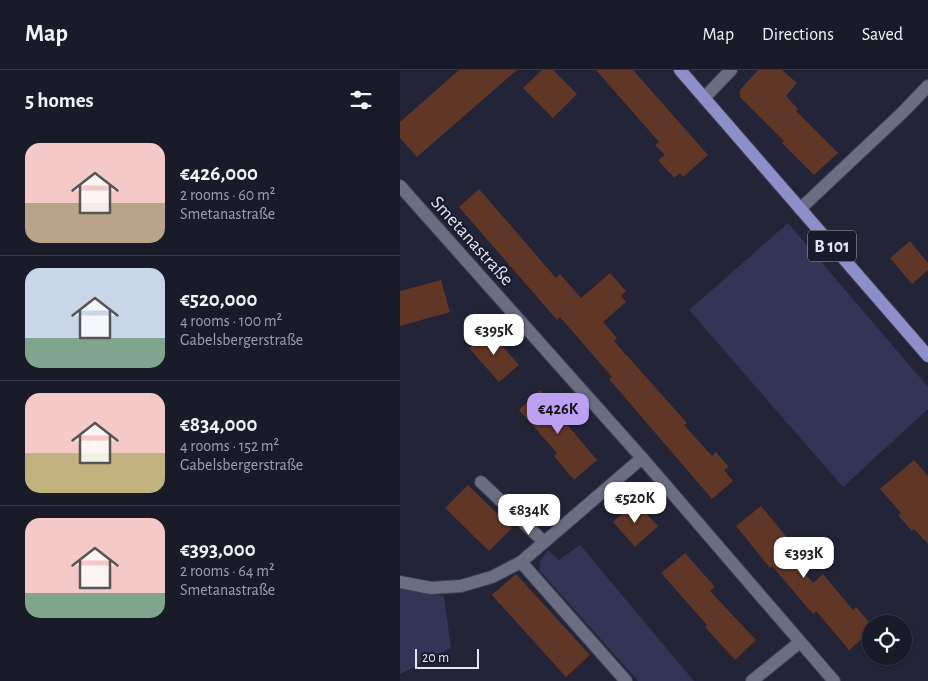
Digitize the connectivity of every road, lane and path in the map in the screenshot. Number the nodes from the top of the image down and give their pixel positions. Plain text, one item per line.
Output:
1 (680, 70) edge
2 (731, 70) edge
3 (928, 86) edge
4 (704, 98) junction
5 (400, 186) edge
6 (800, 209) junction
7 (928, 356) edge
8 (642, 458) junction
9 (481, 482) dead end
10 (544, 542) junction
11 (521, 562) junction
12 (400, 582) edge
13 (800, 642) junction
14 (626, 681) edge
15 (752, 681) edge
16 (834, 681) edge

1 - 4 main road, B 101
2 - 4 street
3 - 6 street
4 - 6 main road, B 101
5 - 8 street, Smetanastraße
6 - 7 main road, B 101
8 - 10 street
8 - 13 street, Smetanastraße
9 - 10 street
10 - 11 street
11 - 12 street
11 - 14 street
13 - 15 street
13 - 16 street, Smetanastraße

